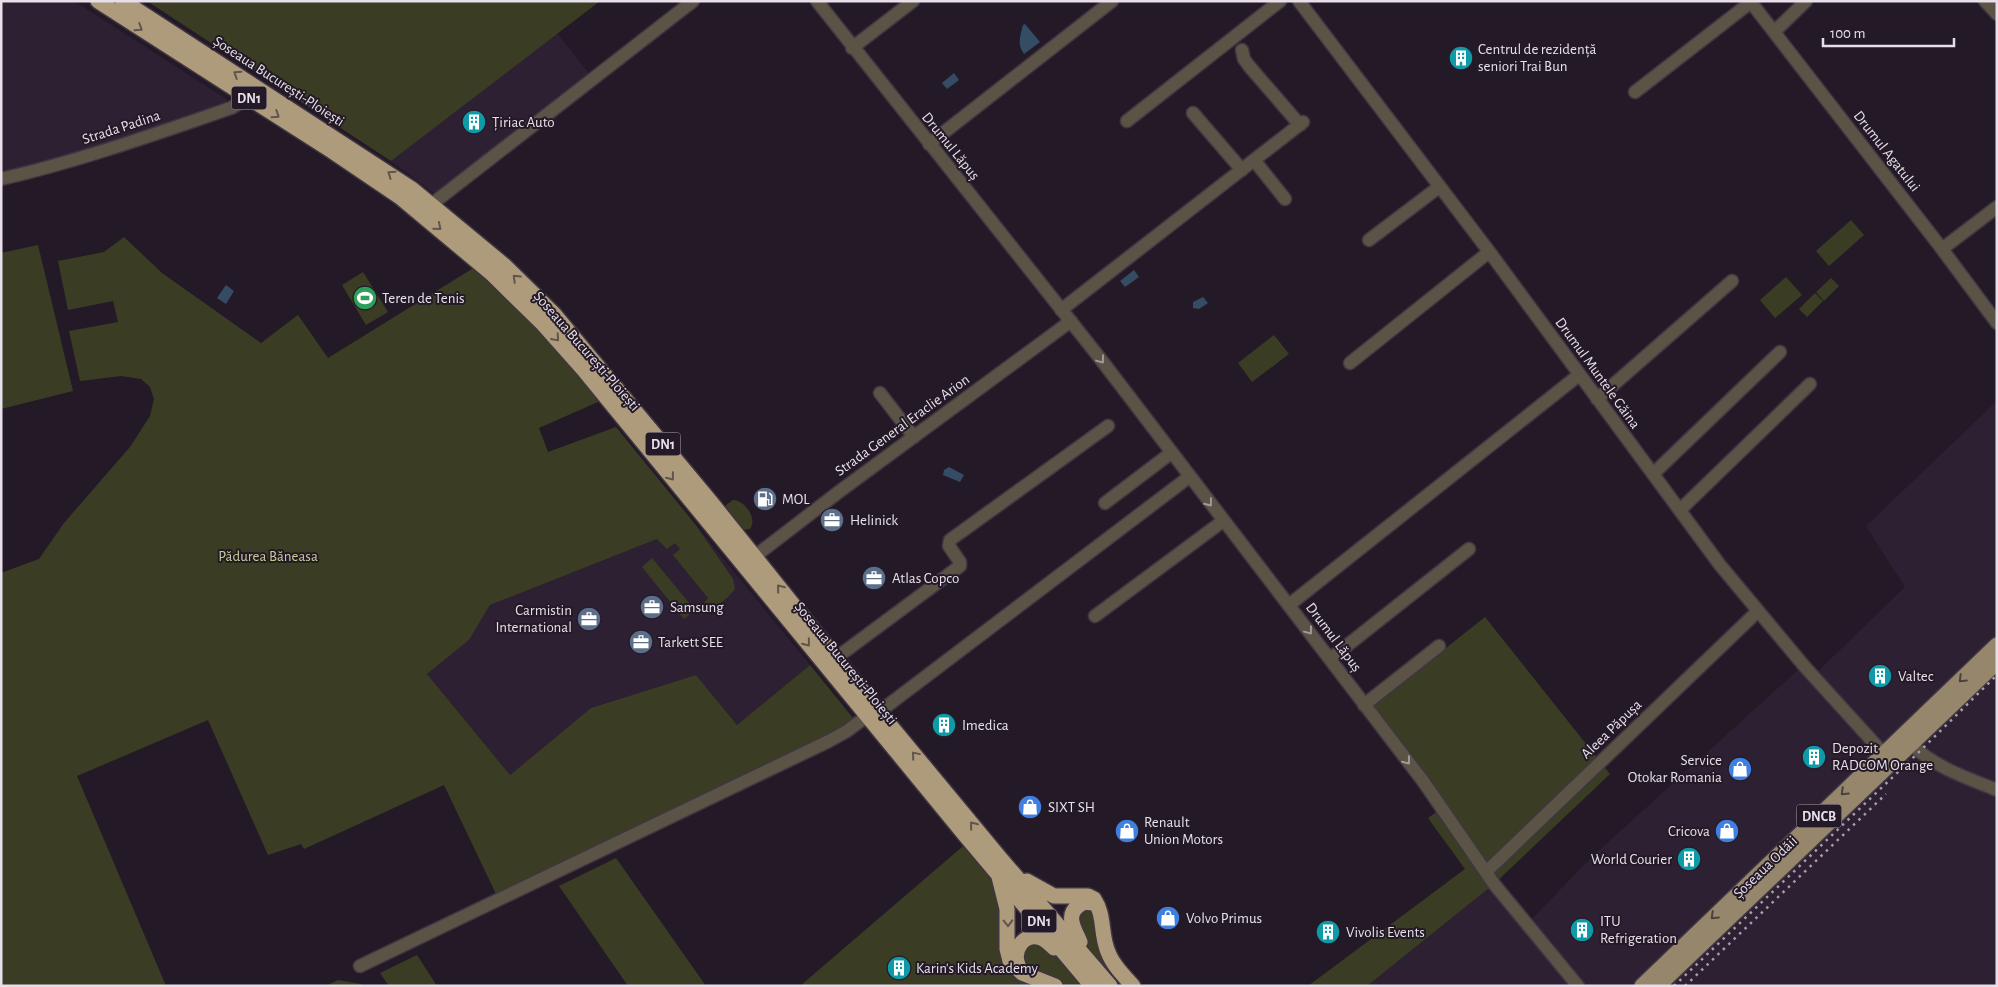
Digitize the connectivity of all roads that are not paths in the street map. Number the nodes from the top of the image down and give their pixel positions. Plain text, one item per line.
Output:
1 (98, 1) edge
2 (123, 1) edge
3 (693, 1) edge
4 (817, 1) edge
5 (913, 1) edge
6 (1112, 1) edge
7 (1280, 1) edge
8 (1299, 1) edge
9 (1806, 1) edge
10 (1985, 1) edge
11 (1750, 2) edge
12 (1997, 14) edge
13 (1774, 32) junction
14 (852, 48) junction
15 (1242, 50) dead end
16 (1635, 92) dead end
17 (248, 98) junction
18 (1193, 112) dead end
19 (1127, 121) dead end
20 (929, 144) junction
21 (1254, 160) junction
22 (1242, 170) junction
23 (1, 179) edge
24 (1439, 187) junction
25 (1285, 199) dead end
26 (432, 204) junction
27 (1997, 207) edge
28 (1368, 240) dead end
29 (1942, 249) junction
30 (1489, 252) junction
31 (1732, 281) dead end
32 (1061, 310) junction
33 (1070, 321) junction
34 (1997, 323) edge
35 (1780, 352) dead end
36 (1350, 363) dead end
37 (1579, 375) junction
38 (1810, 384) dead end
39 (880, 393) dead end
40 (1597, 399) junction
41 (1108, 426) dead end
42 (914, 437) junction
43 (1171, 453) junction
44 (1653, 474) junction
45 (1189, 477) junction
46 (1105, 503) dead end
47 (1680, 510) junction
48 (1223, 521) junction
49 (1470, 549) dead end
50 (754, 557) junction
51 (1289, 605) junction
52 (1758, 611) junction
53 (1095, 616) dead end
54 (1439, 646) dead end
55 (1997, 646) edge
56 (836, 658) junction
57 (1330, 658) junction
58 (1997, 662) edge
59 (1364, 705) junction
60 (873, 714) junction
61 (1912, 744) junction
62 (1884, 754) junction
63 (1997, 790) edge
64 (1486, 872) junction
65 (1005, 873) junction
66 (1098, 906) junction
67 (1083, 964) junction
68 (360, 966) dead end
69 (1022, 973) junction
70 (1099, 983) edge
71 (1055, 986) edge
72 (1133, 986) edge
73 (1578, 986) edge
74 (1642, 986) edge
75 (1658, 986) edge

1 -> 17 highway, Șoseaua București-Ploiești / DN1
26 -> 2 highway, Șoseaua București-Ploiești / DN1
3 - 26 street
4 - 14 street, Drumul Lăpuș
5 - 14 street
6 - 20 street
7 - 19 street
8 - 24 street, Drumul Muntele Găina
9 - 13 street
10 - 12 street
11 - 13 street, Drumul Agatului
11 - 16 street
13 - 29 street, Drumul Agatului
14 - 20 street, Drumul Lăpuș
15 - 21 street
17 - 23 street, Strada Padina
17 -> 60 highway, Șoseaua București-Ploiești / DN1
18 - 22 street
20 - 32 street, Drumul Lăpuș
21 - 22 street
21 - 25 street
22 - 32 street
24 - 28 street
24 - 30 street, Drumul Muntele Găina
50 -> 26 highway, Șoseaua București-Ploiești / DN1
27 - 29 street
29 - 34 street, Drumul Agatului
30 - 36 street
30 - 37 street, Drumul Muntele Găina
31 - 40 street
32 - 33 street, Drumul Lăpuș
33 - 42 street, Strada General Eraclie Arion
33 -> 43 street, Drumul Lăpuș
35 - 44 street
37 - 40 street, Drumul Muntele Găina
37 - 51 street
38 - 47 street
39 - 42 street
40 - 44 street, Drumul Muntele Găina
41 - 56 street, Șoseaua București-Ploiești
42 - 50 street, Strada General Eraclie Arion
43 - 45 street, Drumul Lăpuș
43 - 46 street
44 - 47 street, Drumul Muntele Găina
45 -> 48 street, Drumul Lăpuș
45 - 60 street, Șoseaua București-Ploiești
47 - 52 street, Drumul Muntele Găina
48 - 51 street, Drumul Lăpuș
48 - 53 street
49 - 57 street
56 -> 50 highway, Șoseaua București-Ploiești / DN1
51 -> 57 street, Drumul Lăpuș
52 - 62 street, Drumul Muntele Găina
52 - 64 street, Aleea Păpușa
54 - 59 street
55 -> 62 main road, Șoseaua Odăii / DNCB
56 - 60 highway, Șoseaua București-Ploiești / DN1
57 - 59 street, Drumul Lăpuș
58 - 61 main road, Șoseaua Odăii / DNCB
59 -> 64 street, Drumul Lăpuș
60 - 65 highway, Șoseaua București-Ploiești / DN1
60 - 68 street
61 - 63 street
61 - 75 main road, Șoseaua Odăii / DNCB
62 -> 74 main road, Șoseaua Odăii / DNCB
64 - 73 street, Drumul Lăpuș
65 - 66 highway
65 - 67 highway, Șoseaua București-Ploiești / DN1
65 -> 69 highway
66 - 67 highway
66 - 72 highway
67 - 69 highway
67 - 70 highway, Șoseaua București-Ploiești / DN1
69 - 71 highway

